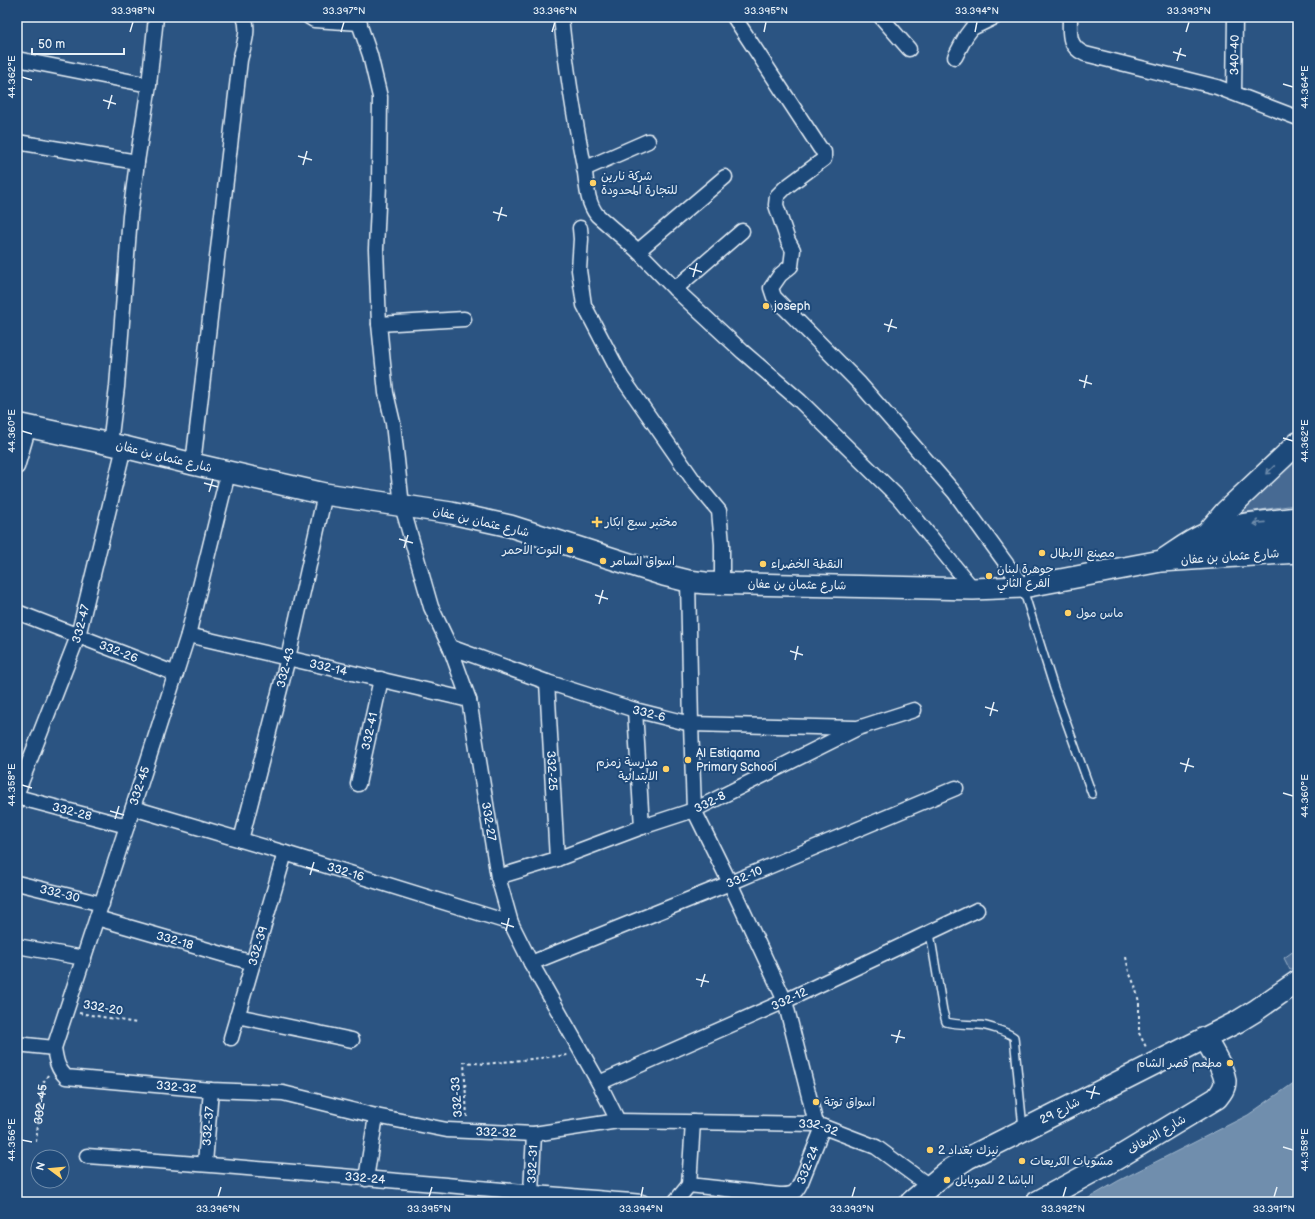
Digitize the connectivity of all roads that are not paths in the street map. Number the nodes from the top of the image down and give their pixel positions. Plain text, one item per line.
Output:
1 (156, 17) edge
2 (244, 17) edge
3 (309, 17) edge
4 (561, 17) edge
5 (734, 17) edge
6 (881, 17) edge
7 (995, 17) edge
8 (1070, 17) edge
9 (1235, 17) edge
10 (358, 20) edge
11 (909, 49) dead end
12 (955, 57) dead end
13 (17, 60) edge
14 (149, 85) junction
15 (1234, 93) junction
16 (1298, 118) edge
17 (648, 141) dead end
18 (17, 142) edge
19 (137, 162) junction
20 (584, 169) junction
21 (725, 177) dead end
22 (580, 228) dead end
23 (742, 231) dead end
24 (638, 251) junction
25 (675, 289) junction
26 (464, 319) dead end
27 (379, 324) junction
28 (23, 425) edge
29 (1298, 443) edge
30 (117, 446) junction
31 (193, 464) junction
32 (17, 467) edge
33 (228, 472) junction
34 (326, 494) junction
35 (402, 506) junction
36 (1298, 518) edge
37 (1298, 534) edge
38 (1205, 535) junction
39 (1298, 552) edge
40 (1161, 561) junction
41 (688, 581) junction
42 (722, 583) junction
43 (1023, 587) junction
44 (973, 589) junction
45 (17, 612) edge
46 (188, 635) junction
47 (78, 636) junction
48 (450, 648) junction
49 (288, 658) junction
50 (176, 674) junction
51 (381, 679) junction
52 (547, 682) junction
53 (469, 700) junction
54 (635, 710) junction
55 (914, 710) dead end
56 (691, 724) junction
57 (858, 728) junction
58 (358, 784) dead end
59 (956, 788) dead end
60 (17, 793) edge
61 (1092, 794) dead end
62 (17, 797) edge
63 (133, 808) junction
64 (694, 810) junction
65 (127, 826) junction
66 (642, 827) junction
67 (241, 840) junction
68 (285, 853) junction
69 (557, 860) junction
70 (498, 877) junction
71 (17, 883) edge
72 (730, 883) junction
73 (102, 904) junction
74 (978, 910) dead end
75 (97, 918) junction
76 (511, 923) junction
77 (930, 933) junction
78 (17, 946) edge
79 (84, 958) junction
80 (253, 963) junction
81 (531, 963) junction
82 (1298, 981) edge
83 (785, 1002) junction
84 (237, 1016) junction
85 (231, 1038) dead end
86 (1205, 1038) junction
87 (352, 1040) dead end
88 (17, 1044) edge
89 (54, 1048) junction
90 (56, 1063) joint
91 (599, 1083) junction
92 (211, 1090) junction
93 (376, 1116) junction
94 (618, 1121) junction
95 (693, 1122) junction
96 (820, 1126) junction
97 (1023, 1130) junction
98 (534, 1134) junction
99 (88, 1156) dead end
100 (205, 1163) junction
101 (366, 1178) junction
102 (689, 1185) junction
103 (929, 1186) junction
104 (531, 1194) junction
105 (591, 1200) edge
106 (642, 1202) edge
107 (675, 1202) edge
108 (911, 1202) edge
109 (1037, 1202) edge

1 - 14 street, 332-47
2 - 31 street
3 - 10 street
4 - 20 street
5 - 43 street
6 - 11 street
7 - 12 street
8 - 15 street
9 - 15 street, 340-40
10 - 27 street, 332-27
13 - 14 street
14 - 19 street, 332-47
15 - 16 street
17 - 20 street
18 - 19 street
19 - 30 street, 332-47
20 - 24 street
21 - 24 street
22 - 42 street
23 - 25 street
24 - 25 street
25 - 44 street
26 - 27 street
27 - 35 street, 332-27
28 - 30 street, شارع عثمان بن عفان
28 - 32 street
29 -> 38 street
30 - 31 street, شارع عثمان بن عفان
30 - 47 street, 332-47
31 - 33 street, شارع عثمان بن عفان
33 - 34 street, شارع عثمان بن عفان
33 - 46 street, 332-45
34 - 35 street, شارع عثمان بن عفان
34 - 49 street, 332-43
35 - 41 street, شارع عثمان بن عفان
35 - 48 street, 332-27
36 -> 38 street, شارع عثمان بن عفان
37 - 40 street
38 - 40 street, شارع عثمان بن عفان
39 - 40 street, شارع عثمان بن عفان
40 - 43 street, شارع عثمان بن عفان
41 - 42 street, شارع عثمان بن عفان
41 - 56 street
42 - 44 street, شارع عثمان بن عفان
43 - 44 street, شارع عثمان بن عفان
43 - 61 lane
45 - 47 street, 332-26
46 - 49 street, 332-14
46 - 50 street, 332-45
47 - 50 street, 332-26
47 - 60 street, 332-47
48 - 52 street, 332-6
48 - 53 street, 332-27
49 - 51 street, 332-14
49 - 67 street, 332-43
50 - 63 street, 332-45
51 - 53 street, 332-14
51 - 58 street, 332-41
52 - 54 street, 332-6
52 - 69 street, 332-25
53 - 70 street, 332-27
54 - 56 street, 332-6
54 - 66 street
55 - 57 street, 332-8
56 - 57 street, 332-6
56 - 64 street
57 - 64 street, 332-8
59 - 72 street, 332-10
62 - 65 street, 332-28
63 - 65 street, 332-45
63 - 67 street, 332-16
64 - 66 street, 332-8
64 - 72 street
65 - 73 street, 332-45
66 - 69 street, 332-8
67 - 68 street, 332-16
68 - 76 street, 332-16
68 - 80 street, 332-39
69 - 70 street, 332-8
70 - 76 street, 332-27
71 - 73 street, 332-30
72 - 81 street, 332-10
72 - 83 street
73 - 75 street, 332-45
74 - 77 street, 332-12
75 - 79 street, 332-45
75 - 80 street, 332-18
76 - 81 street, 332-27
77 - 83 street, 332-12
77 - 97 lane
78 - 79 street
79 - 89 street, 332-45
80 - 84 street, 332-39
81 - 91 street, 332-27
82 - 86 street, شارع 29
83 - 91 street, 332-12
83 - 96 street
84 - 85 street, 332-39
84 - 87 street
86 - 97 street, شارع 29
86 - 109 street, شارع الضفاف
88 - 89 street
89 - 90 street, 332-45
90 - 92 street, 332-32
91 - 94 street, 332-27
92 - 93 street, 332-32
92 - 100 street, 332-37
93 - 98 street, 332-32
93 - 101 street
94 - 95 street, 332-32
94 - 98 street, 332-32
95 - 96 street, 332-32
95 - 102 street
96 - 102 street, 332-24
96 - 103 street, 332-32
97 - 103 street, شارع 29
98 - 104 street, 332-31
99 - 100 street, 332-24
100 - 101 street, 332-24
101 - 104 street, 332-24
102 - 107 street
103 - 108 street, شارع 29
104 - 105 street, 332-24
105 - 106 street, 332-24

